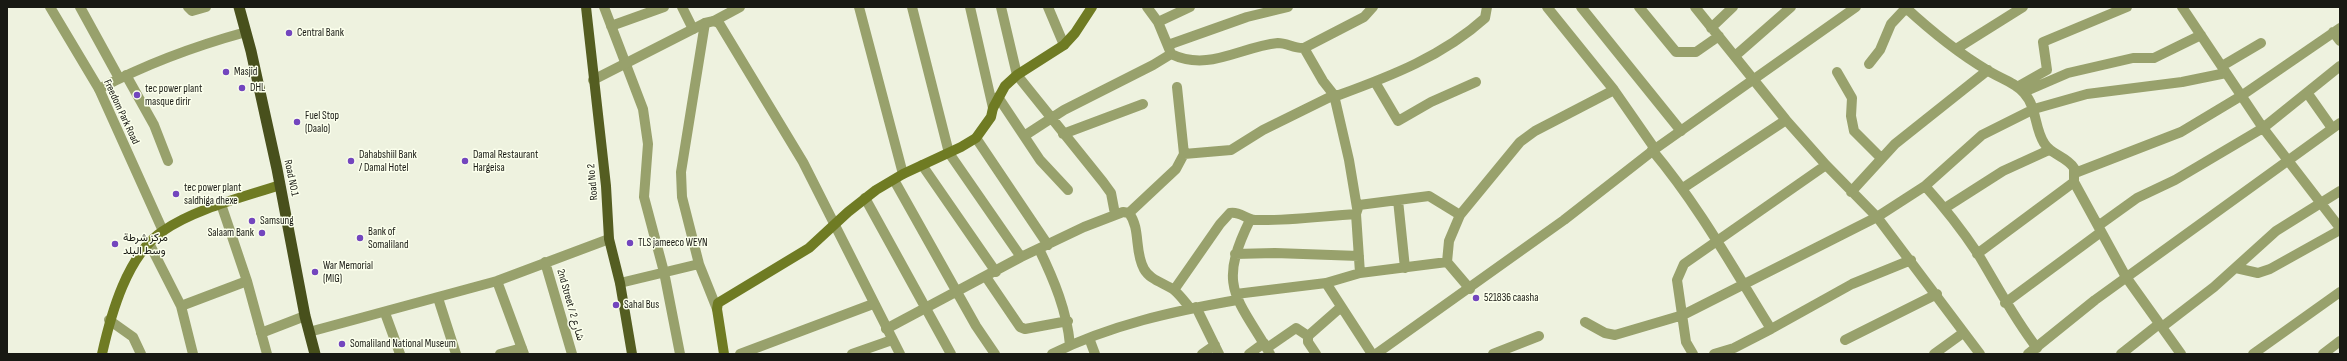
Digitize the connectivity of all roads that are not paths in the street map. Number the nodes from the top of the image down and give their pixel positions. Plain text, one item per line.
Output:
1 (50, 7) edge
2 (80, 7) edge
3 (188, 7) edge
4 (206, 7) edge
5 (239, 7) edge
6 (586, 7) edge
7 (604, 7) edge
8 (664, 7) edge
9 (682, 7) edge
10 (740, 7) edge
11 (859, 7) edge
12 (912, 7) edge
13 (970, 7) edge
14 (1001, 7) edge
15 (1048, 7) edge
16 (1092, 7) edge
17 (1147, 7) edge
18 (1190, 7) edge
19 (1288, 7) edge
20 (1373, 7) edge
21 (1488, 7) edge
22 (1547, 7) edge
23 (1581, 7) edge
24 (1639, 7) edge
25 (1694, 7) edge
26 (1733, 7) edge
27 (1791, 7) edge
28 (1856, 7) edge
29 (2023, 7) edge
30 (2127, 7) edge
31 (2182, 7) edge
32 (1905, 8) edge
33 (710, 22) junction
34 (1158, 22) junction
35 (611, 26) junction
36 (1711, 28) junction
37 (693, 29) junction
38 (2337, 30) edge
39 (246, 32) junction
40 (2202, 35) junction
41 (1719, 36) junction
42 (2340, 41) edge
43 (2260, 43) dead end
44 (1064, 45) junction
45 (1304, 48) junction
46 (1170, 49) junction
47 (1956, 49) junction
48 (1735, 56) junction
49 (624, 64) junction
50 (1869, 64) dead end
51 (2340, 66) edge
52 (2224, 69) junction
53 (1988, 70) junction
54 (1837, 72) dead end
55 (1017, 75) junction
56 (123, 77) junction
57 (593, 80) junction
58 (1753, 80) junction
59 (1375, 82) junction
60 (1476, 82) dead end
61 (1177, 88) dead end
62 (99, 89) junction
63 (2021, 89) junction
64 (1614, 90) junction
65 (2308, 94) junction
66 (1334, 95) junction
67 (2241, 96) junction
68 (998, 97) junction
69 (1143, 104) dead end
70 (993, 108) junction
71 (2034, 109) junction
72 (1051, 118) junction
73 (1786, 120) junction
74 (2336, 125) edge
75 (2263, 128) junction
76 (1681, 131) junction
77 (1063, 134) junction
78 (1024, 136) junction
79 (976, 138) junction
80 (1654, 149) junction
81 (2049, 150) junction
82 (949, 152) junction
83 (1184, 154) junction
84 (1880, 158) junction
85 (2289, 160) junction
86 (168, 161) dead end
87 (922, 165) junction
88 (1826, 165) junction
89 (903, 174) junction
90 (2075, 177) junction
91 (894, 180) junction
92 (280, 186) junction
93 (1925, 186) junction
94 (1683, 188) junction
95 (1068, 190) dead end
96 (2340, 191) edge
97 (1851, 192) junction
98 (865, 198) junction
99 (1398, 200) junction
100 (221, 204) junction
101 (2322, 204) junction
102 (1945, 208) junction
103 (1357, 211) junction
104 (1129, 213) junction
105 (1114, 214) junction
106 (1460, 215) junction
107 (1877, 217) junction
108 (1250, 220) junction
109 (835, 224) junction
110 (2100, 229) junction
111 (2340, 229) edge
112 (163, 231) junction
113 (609, 239) junction
114 (1718, 240) junction
115 (149, 243) junction
116 (1044, 247) junction
117 (1235, 254) junction
118 (1978, 254) junction
119 (1359, 256) junction
120 (1021, 257) junction
121 (1911, 260) junction
122 (545, 262) junction
123 (1448, 262) junction
124 (699, 264) junction
125 (1406, 268) junction
126 (2236, 268) junction
127 (664, 272) junction
128 (996, 272) junction
129 (1360, 274) junction
130 (986, 277) junction
131 (2126, 277) junction
132 (247, 281) junction
133 (497, 281) junction
134 (1745, 282) junction
135 (620, 283) junction
136 (1326, 283) junction
137 (1470, 289) junction
138 (1174, 290) junction
139 (957, 292) junction
140 (2340, 292) edge
141 (1937, 294) junction
142 (1237, 297) junction
143 (438, 298) junction
144 (2005, 303) junction
145 (873, 304) junction
146 (181, 306) junction
147 (1342, 307) junction
148 (926, 308) junction
149 (1193, 308) junction
150 (717, 309) junction
151 (386, 313) junction
152 (1683, 315) junction
153 (305, 316) junction
154 (109, 320) junction
155 (1068, 321) junction
156 (1585, 322) dead end
157 (2161, 326) junction
158 (886, 329) junction
159 (1771, 329) junction
160 (309, 332) junction
161 (261, 333) junction
162 (1964, 333) junction
163 (1308, 336) junction
164 (1539, 336) dead end
165 (1089, 338) junction
166 (1845, 340) dead end
167 (2340, 341) edge
168 (1070, 345) junction
169 (895, 349) edge
170 (1267, 349) edge
171 (1217, 350) edge
172 (523, 351) edge
173 (1734, 351) edge
174 (2033, 351) edge
175 (102, 354) edge
176 (141, 354) edge
177 (193, 354) edge
178 (267, 354) edge
179 (315, 354) edge
180 (400, 354) edge
181 (456, 354) edge
182 (500, 354) edge
183 (572, 354) edge
184 (632, 354) edge
185 (680, 354) edge
186 (724, 354) edge
187 (740, 354) edge
188 (853, 354) edge
189 (951, 354) edge
190 (995, 354) edge
191 (1052, 354) edge
192 (1095, 354) edge
193 (1202, 354) edge
194 (1249, 354) edge
195 (1316, 354) edge
196 (1372, 354) edge
197 (1376, 354) edge
198 (1493, 354) edge
199 (1693, 354) edge
200 (1714, 354) edge
201 (1934, 354) edge
202 (1980, 354) edge
203 (2121, 354) edge
204 (2181, 354) edge
205 (2253, 354) edge
206 (2322, 354) edge

1 - 62 street, Freedom Park Road
2 - 56 street
3 - 4 street
5 - 39 highway, Road NO.1
6 - 57 main road, Road No 2
7 - 35 street
8 - 35 street
9 - 37 street
10 - 33 street
11 - 89 street
12 - 82 street
13 - 70 street
14 - 55 street
15 - 44 street
16 - 44 main road
17 - 34 street
18 - 34 street
19 - 46 street
20 - 45 street
21 - 59 street
22 - 64 street
23 - 76 street
24 - 41 street
25 - 36 street
26 - 36 street
27 - 48 street
28 - 58 street
29 - 47 street
30 - 63 street
31 - 40 street
32 - 47 street
32 - 50 street
33 - 37 street
33 - 109 street
33 - 124 street
34 - 46 street
35 - 49 street
36 - 41 street
37 - 49 street
38 - 42 street
38 - 67 street
39 - 56 street
39 - 92 highway, Road NO.1
40 - 52 street
40 - 63 street
41 - 48 street
43 - 52 street
44 - 55 main road
45 - 46 street
45 - 66 street
46 - 72 street
47 - 53 street
48 - 58 street
49 - 57 street
49 - 127 street
51 - 65 street
52 - 67 street
52 - 71 street
53 - 63 street
53 - 84 street
54 - 84 street
55 - 68 main road
55 - 72 street
56 - 62 street
56 - 86 street
57 - 113 main road, Road No 2
58 - 73 street
58 - 76 street
59 - 60 street
59 - 66 street
61 - 83 street
62 - 112 street, Freedom Park Road
63 - 71 street
64 - 80 street
64 - 106 street
65 - 74 street
65 - 75 street
66 - 83 street
66 - 103 street
67 - 75 street
67 - 90 street
68 - 70 main road
68 - 78 street
69 - 77 street
70 - 79 main road
71 - 81 street
71 - 93 street
72 - 77 street
72 - 78 street
73 - 88 street
73 - 94 street
74 - 85 street
75 - 85 street
75 - 110 street
76 - 80 street
77 - 105 street
78 - 95 street
79 - 82 main road
79 - 116 street
80 - 94 street
80 - 137 street
81 - 90 street
81 - 102 street
82 - 87 main road
82 - 120 street
83 - 104 street
84 - 97 street
85 - 101 street
85 - 131 street
87 - 89 main road
87 - 128 street
88 - 97 street
88 - 114 street
89 - 91 main road
90 - 110 street
90 - 118 street
91 - 98 main road
91 - 139 street
92 - 100 main road
92 - 153 highway, Road NO.1
93 - 102 street
93 - 107 street
94 - 114 street
96 - 101 street
97 - 107 street
98 - 109 main road
98 - 148 street
99 - 103 street
99 - 106 street
99 - 125 street
100 - 112 main road
100 - 132 street
101 - 111 street
101 - 126 street
102 - 118 street
103 - 108 street
103 - 119 street
104 - 105 street
104 - 138 street
105 - 116 street
106 - 123 street
107 - 121 street
107 - 134 street
108 - 117 street
108 - 138 street
109 - 145 street
109 - 150 main road
110 - 131 street
110 - 144 street
111 - 126 street
112 - 115 main road
113 - 122 street
113 - 135 main road, Road No 2
114 - 134 street
114 - 152 street
115 - 146 street
115 - 154 main road
116 - 120 street
116 - 155 street
117 - 119 street
117 - 142 street
118 - 144 street
119 - 129 street
120 - 128 street
121 - 141 street
121 - 159 street
122 - 133 street
122 - 183 street, 2nd Street / شارع 2
123 - 125 street
123 - 137 street
124 - 127 street
124 - 150 street
125 - 129 street
126 - 157 street
127 - 135 street
127 - 185 street
128 - 130 street
129 - 136 street
130 - 139 street
130 - 155 street
131 - 157 street
131 - 174 street
132 - 146 street
132 - 161 street
133 - 143 street
133 - 172 street
134 - 152 street
134 - 159 street
135 - 184 main road, Road No 2
136 - 142 street
136 - 147 street
137 - 197 street
138 - 149 street
139 - 148 street
139 - 190 street
140 - 205 street
141 - 162 street
141 - 166 street
142 - 149 street
142 - 170 street
143 - 151 street
143 - 181 street
144 - 174 street
145 - 158 street
145 - 187 street
146 - 177 street
147 - 163 street
147 - 196 street
148 - 158 street
148 - 189 street
149 - 165 street
149 - 171 street
150 - 186 main road
151 - 160 street
151 - 180 street
152 - 156 street
152 - 199 street
153 - 160 highway, Road NO.1
153 - 161 street
154 - 175 main road
154 - 176 street
155 - 168 street
157 - 203 street
157 - 204 street
158 - 169 street
159 - 173 street
160 - 179 highway, Road NO.1
161 - 178 street
162 - 201 street
162 - 202 street
163 - 170 street
163 - 195 street
164 - 198 street
165 - 168 street
165 - 192 street
167 - 206 street
168 - 191 street
169 - 188 street
170 - 194 street
171 - 193 street
172 - 182 street
173 - 200 street

